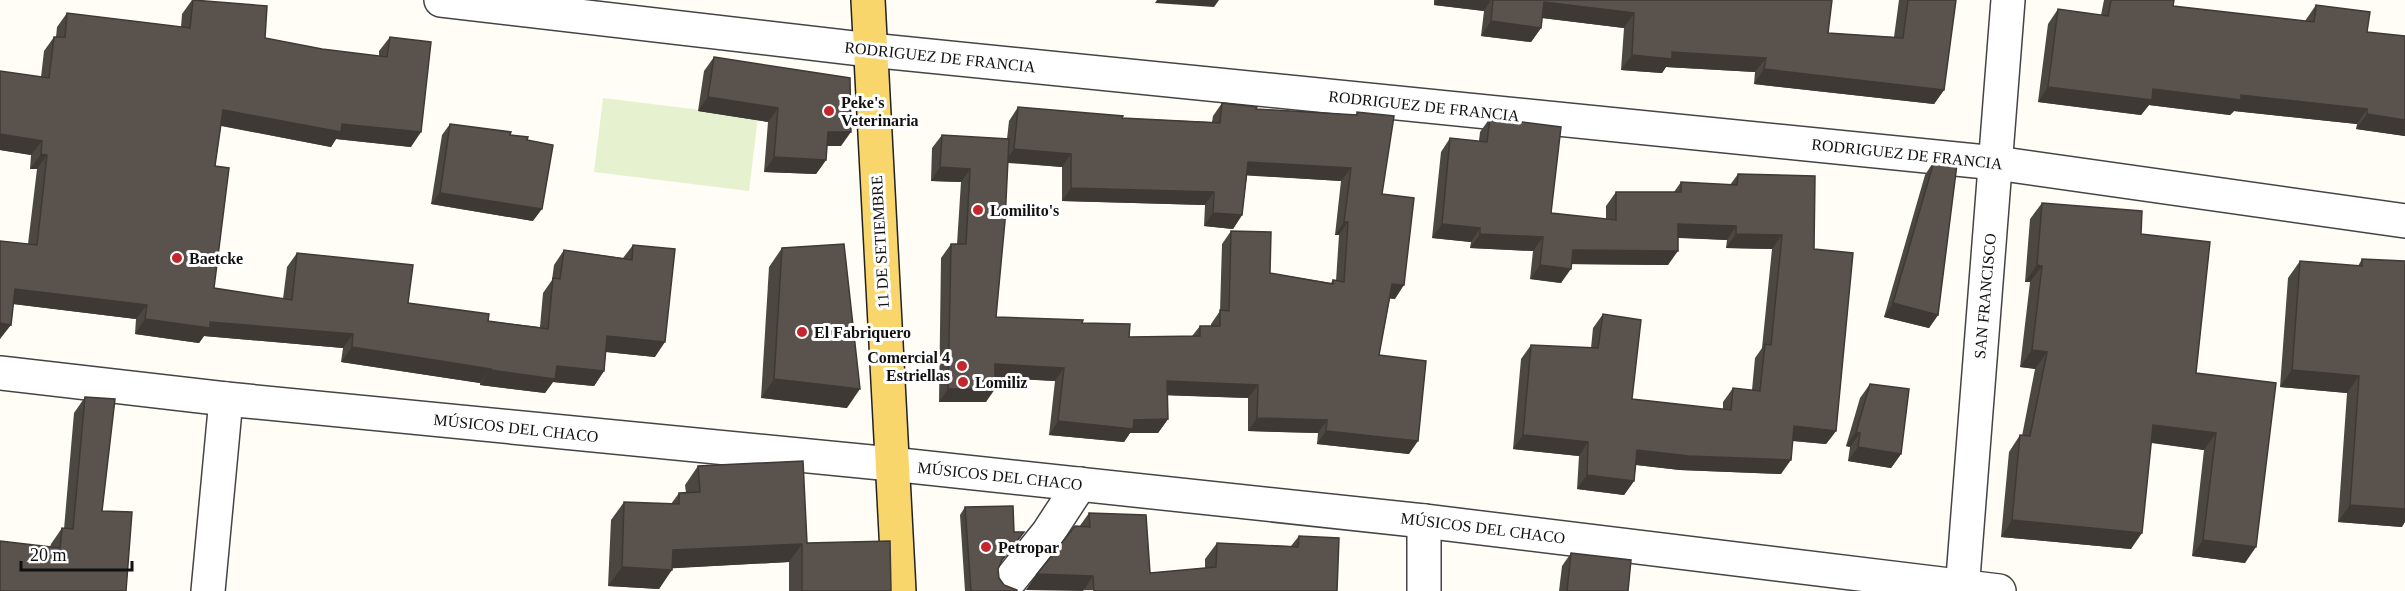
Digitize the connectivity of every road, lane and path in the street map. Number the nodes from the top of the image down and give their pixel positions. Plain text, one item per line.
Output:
1 (441, 0) edge
2 (868, 0) edge
3 (2008, 0) edge
4 (870, 50) junction
5 (1996, 163) junction
6 (2405, 220) edge
7 (0, 373) edge
8 (226, 399) junction
9 (891, 464) junction
10 (1080, 484) junction
11 (1424, 521) junction
12 (1011, 579) dead end
13 (1962, 589) edge
14 (208, 591) edge
15 (899, 591) edge
16 (1424, 591) edge
17 (1998, 591) edge

1 - 4 street, RODRIGUEZ DE FRANCIA
2 - 4 main road, 11 DE SETIEMBRE
3 - 5 street, SAN FRANCISCO
4 - 5 street, RODRIGUEZ DE FRANCIA
4 - 9 main road, 11 DE SETIEMBRE
5 - 6 street, RODRIGUEZ DE FRANCIA
5 - 13 street, SAN FRANCISCO
7 - 8 street, MÚSICOS DEL CHACO
8 - 9 street, MÚSICOS DEL CHACO
8 - 14 street
9 - 10 street, MÚSICOS DEL CHACO
9 - 15 main road, 11 DE SETIEMBRE
10 - 11 street, MÚSICOS DEL CHACO
10 - 12 street
11 - 13 street, MÚSICOS DEL CHACO
11 - 16 street
13 - 17 street, MÚSICOS DEL CHACO

